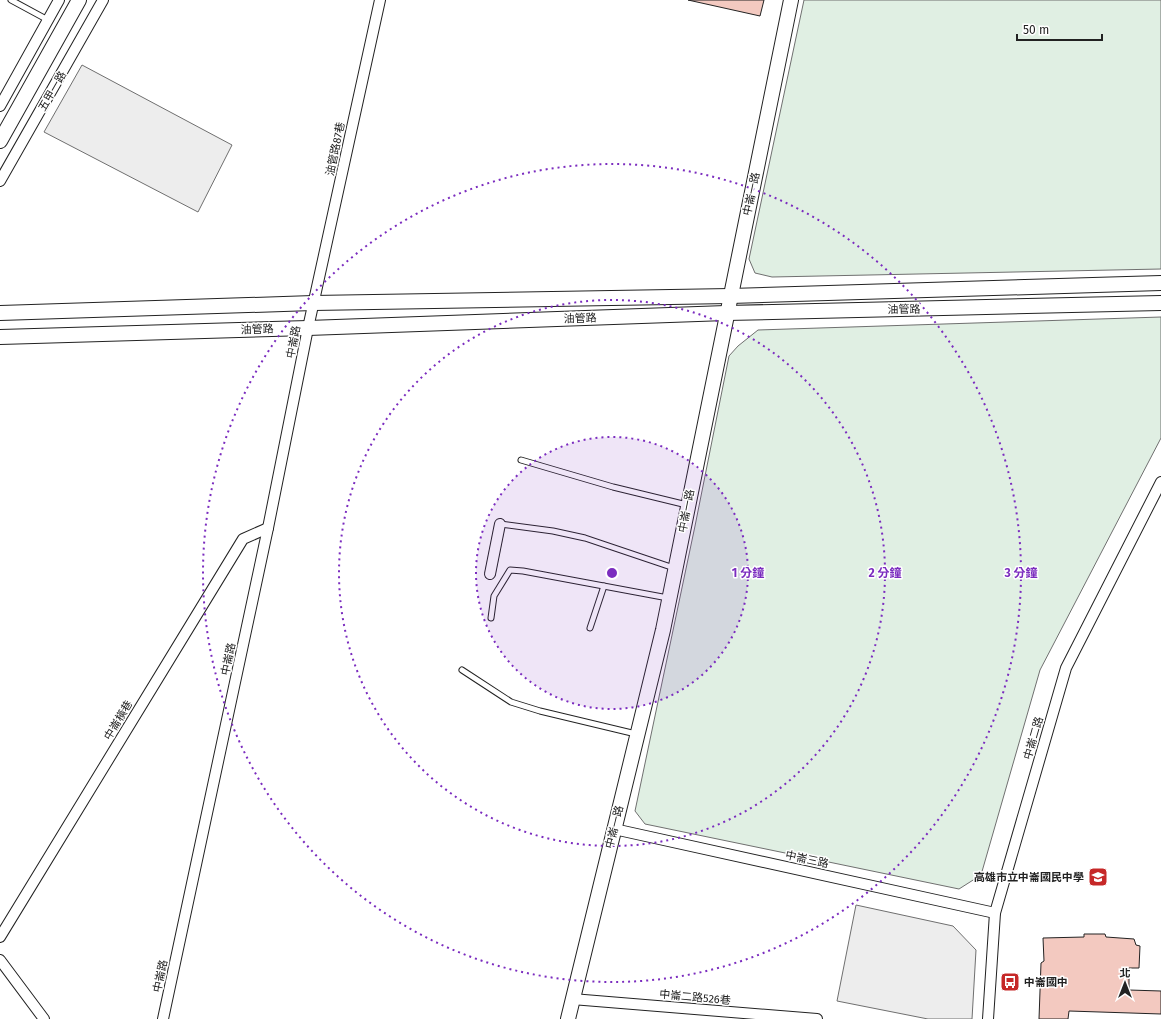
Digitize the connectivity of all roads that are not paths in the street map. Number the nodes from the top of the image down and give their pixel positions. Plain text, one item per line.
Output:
1 (11, 0) edge
2 (59, 0) edge
3 (79, 0) edge
4 (104, 0) edge
5 (380, 0) edge
6 (791, 0) edge
7 (48, 20) junction
8 (3, 93) edge
9 (0, 106) edge
10 (0, 141) edge
11 (0, 181) edge
12 (1161, 282) edge
13 (730, 296) junction
14 (313, 303) junction
15 (1161, 303) edge
16 (0, 313) edge
17 (726, 313) junction
18 (308, 328) junction
19 (0, 337) edge
20 (521, 460) dead end
21 (1161, 482) edge
22 (688, 505) junction
23 (500, 524) joint
24 (268, 528) junction
25 (675, 568) junction
26 (490, 574) dead end
27 (604, 586) junction
28 (669, 598) junction
29 (491, 618) dead end
30 (590, 628) dead end
31 (462, 670) dead end
32 (637, 734) junction
33 (614, 830) junction
34 (995, 913) junction
35 (0, 937) edge
36 (0, 960) edge
37 (572, 999) junction
38 (44, 1019) edge
39 (163, 1019) edge
40 (568, 1019) edge
41 (817, 1019) edge
42 (988, 1019) edge

1 - 7 lane
2 - 7 street
3 - 10 street, 五甲一路
4 - 11 street, 五甲一路
5 - 14 street, 油管路87巷
6 - 13 street, 中崙一路
7 - 8 street
8 - 9 street
12 - 13 street, 油管路
13 - 14 street, 油管路
13 - 17 street, 中崙一路
14 - 16 street, 油管路
14 - 18 street, 中崙路
15 - 17 street, 油管路
17 - 18 street, 油管路
17 - 22 street, 中崙一路
18 - 19 street, 油管路
18 - 24 street, 中崙路
20 - 22 lane
21 - 34 street, 中崙二路
22 - 25 street, 中崙一路
23 - 25 lane
23 - 26 street
24 - 35 street, 中崙橫巷
24 - 39 street, 中崙路
25 - 28 street, 中崙一路
27 - 28 lane
27 - 29 lane
27 - 30 lane
28 - 32 street, 中崙一路
31 - 32 lane
32 - 33 street, 中崙一路
33 - 34 street, 中崙三路
33 - 37 street, 中崙一路
34 - 42 street, 中崙二路
36 - 38 street
37 - 40 street, 中崙一路
37 - 41 street, 中崙二路526巷

